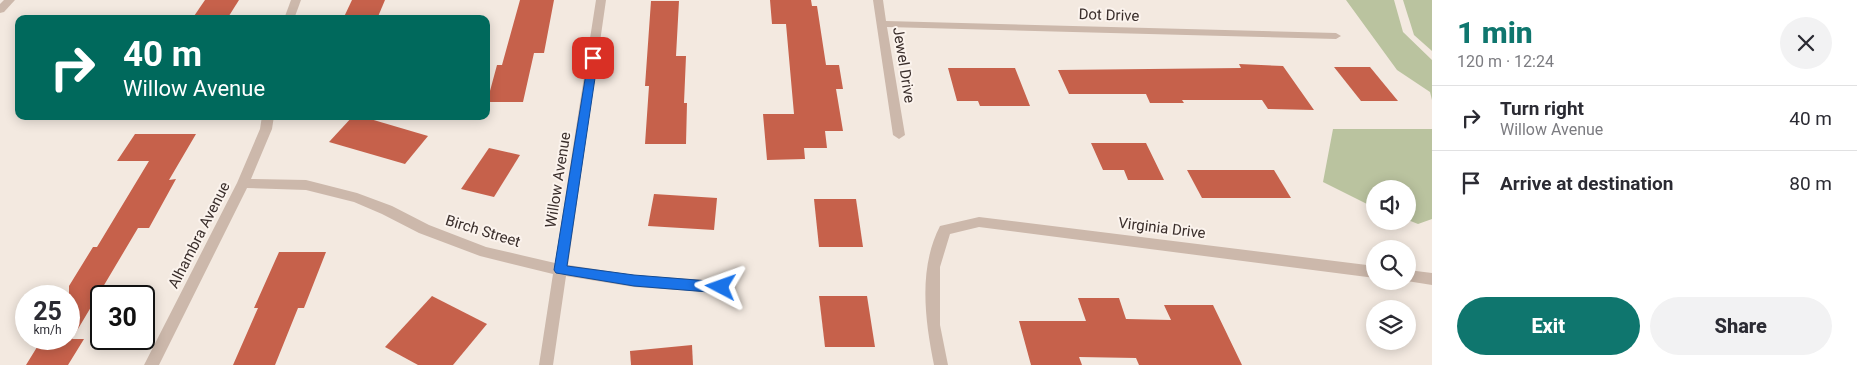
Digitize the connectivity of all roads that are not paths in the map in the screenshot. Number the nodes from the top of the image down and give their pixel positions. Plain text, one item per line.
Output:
1 (10, 0) edge
2 (296, 0) edge
3 (601, 0) edge
4 (878, 0) edge
5 (0, 10) edge
6 (290, 15) edge
7 (882, 24) junction
8 (1336, 36) dead end
9 (267, 120) edge
10 (899, 135) dead end
11 (243, 184) junction
12 (561, 270) junction
13 (1366, 271) edge
14 (1416, 277) edge
15 (1432, 279) edge
16 (721, 287) dead end
17 (151, 365) edge
18 (546, 365) edge
19 (941, 365) edge

1 - 5 street
2 - 6 street
3 - 12 street, Willow Avenue
4 - 7 street, Jewel Drive
7 - 8 street, Dot Drive
7 - 10 street, Jewel Drive
9 - 11 street, Alhambra Avenue
11 - 12 street, Birch Street
11 - 17 street, Alhambra Avenue
12 - 16 street, Birch Street
12 - 18 street, Willow Avenue
13 - 19 street, Virginia Drive
14 - 15 street

